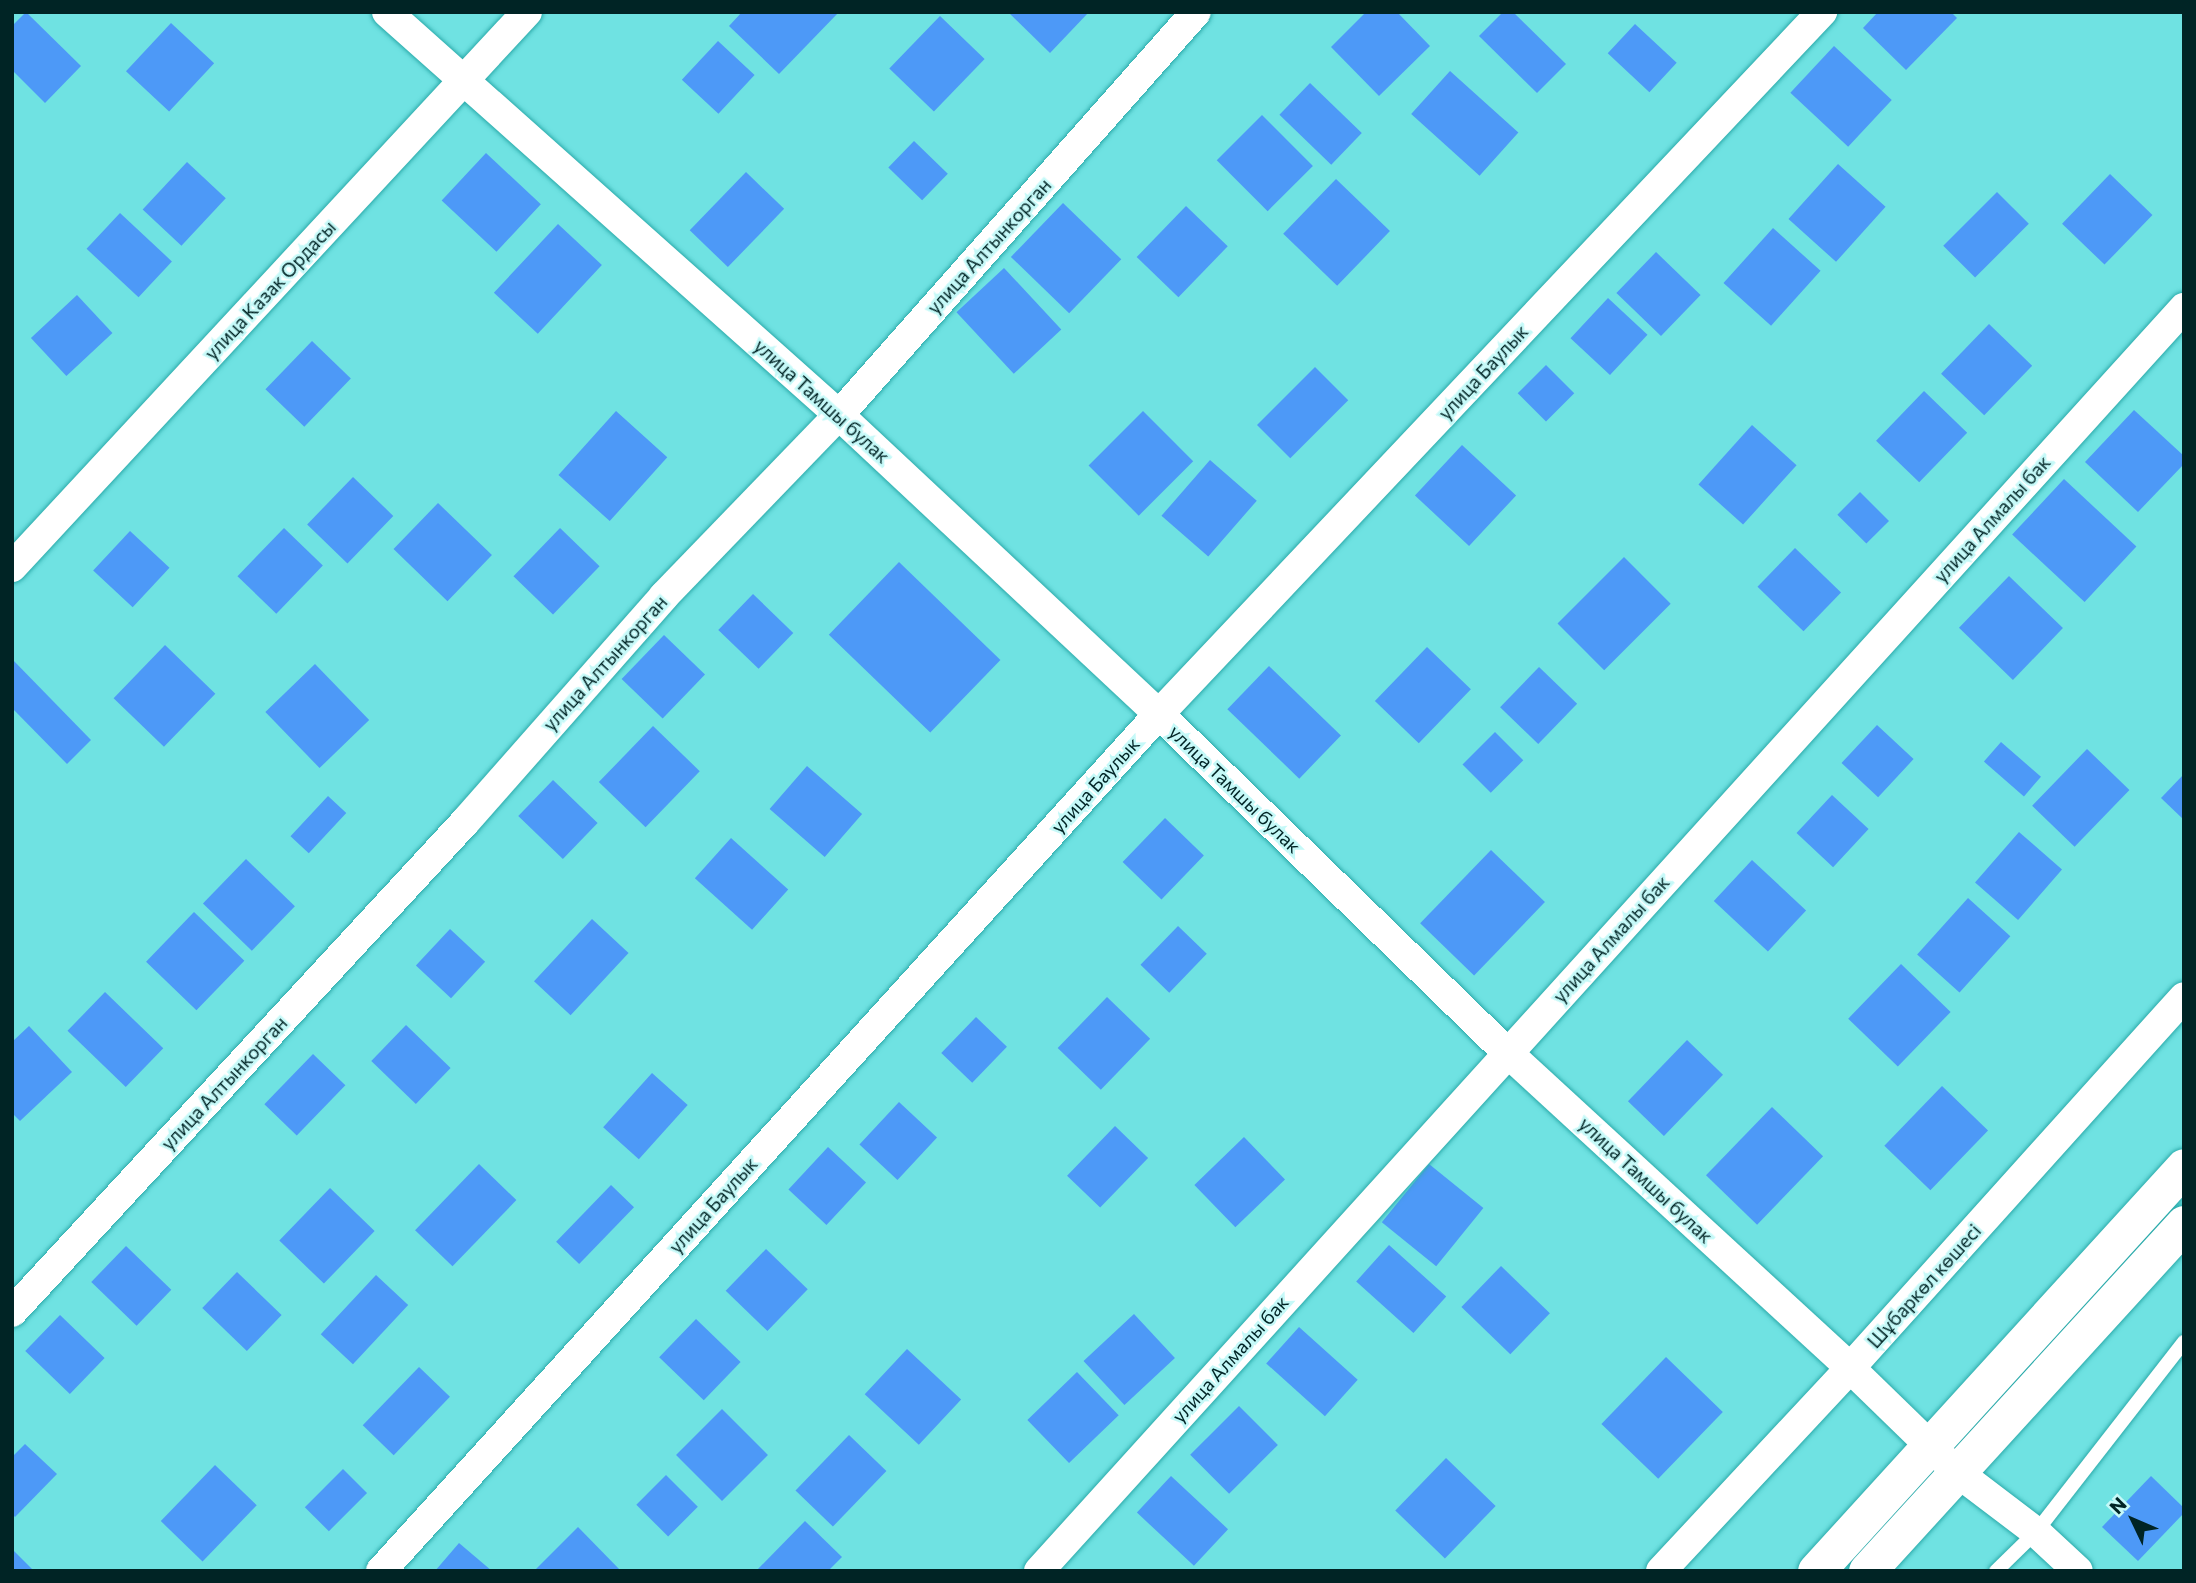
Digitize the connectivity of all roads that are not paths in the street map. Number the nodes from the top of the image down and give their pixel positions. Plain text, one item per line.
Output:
1 (387, 12) edge
2 (527, 12) edge
3 (1196, 12) edge
4 (1822, 12) edge
5 (463, 83) junction
6 (2184, 308) edge
7 (839, 415) junction
8 (12, 567) edge
9 (1159, 715) junction
10 (2184, 997) edge
11 (1508, 1053) junction
12 (2184, 1167) edge
13 (2184, 1224) edge
14 (12, 1312) edge
15 (2184, 1342) edge
16 (1850, 1368) junction
17 (1930, 1446) junction
18 (1957, 1472) junction
19 (2036, 1532) junction
20 (381, 1571) edge
21 (1039, 1571) edge
22 (1661, 1571) edge
23 (1816, 1571) edge
24 (1867, 1571) edge
25 (1996, 1571) edge
26 (2078, 1571) edge

1 - 5 street, улица Тамшы булак
2 - 5 street, улица Казак Ордасы
3 - 7 street, улица Алтынкорган
4 - 9 street, улица Баулык
5 - 7 street, улица Тамшы булак
5 - 8 street, улица Казак Ордасы
6 - 11 street, улица Алмалы бак
7 - 9 street, улица Тамшы булак
7 - 14 street, улица Алтынкорган
9 - 11 street, улица Тамшы булак
9 - 20 street, улица Баулык
10 - 16 street, Шұбаркөл көшесі
11 - 16 street, улица Тамшы булак
11 - 21 street, улица Алмалы бак
12 - 17 street
13 - 18 street
15 - 19 lane
16 - 17 street, улица Тамшы булак
16 - 22 street, Шұбаркөл көшесі
17 - 18 street, улица Тамшы булак
17 - 23 street
18 - 19 street, улица Тамшы булак
18 - 24 street
19 - 25 lane
19 - 26 street, улица Тамшы булак

